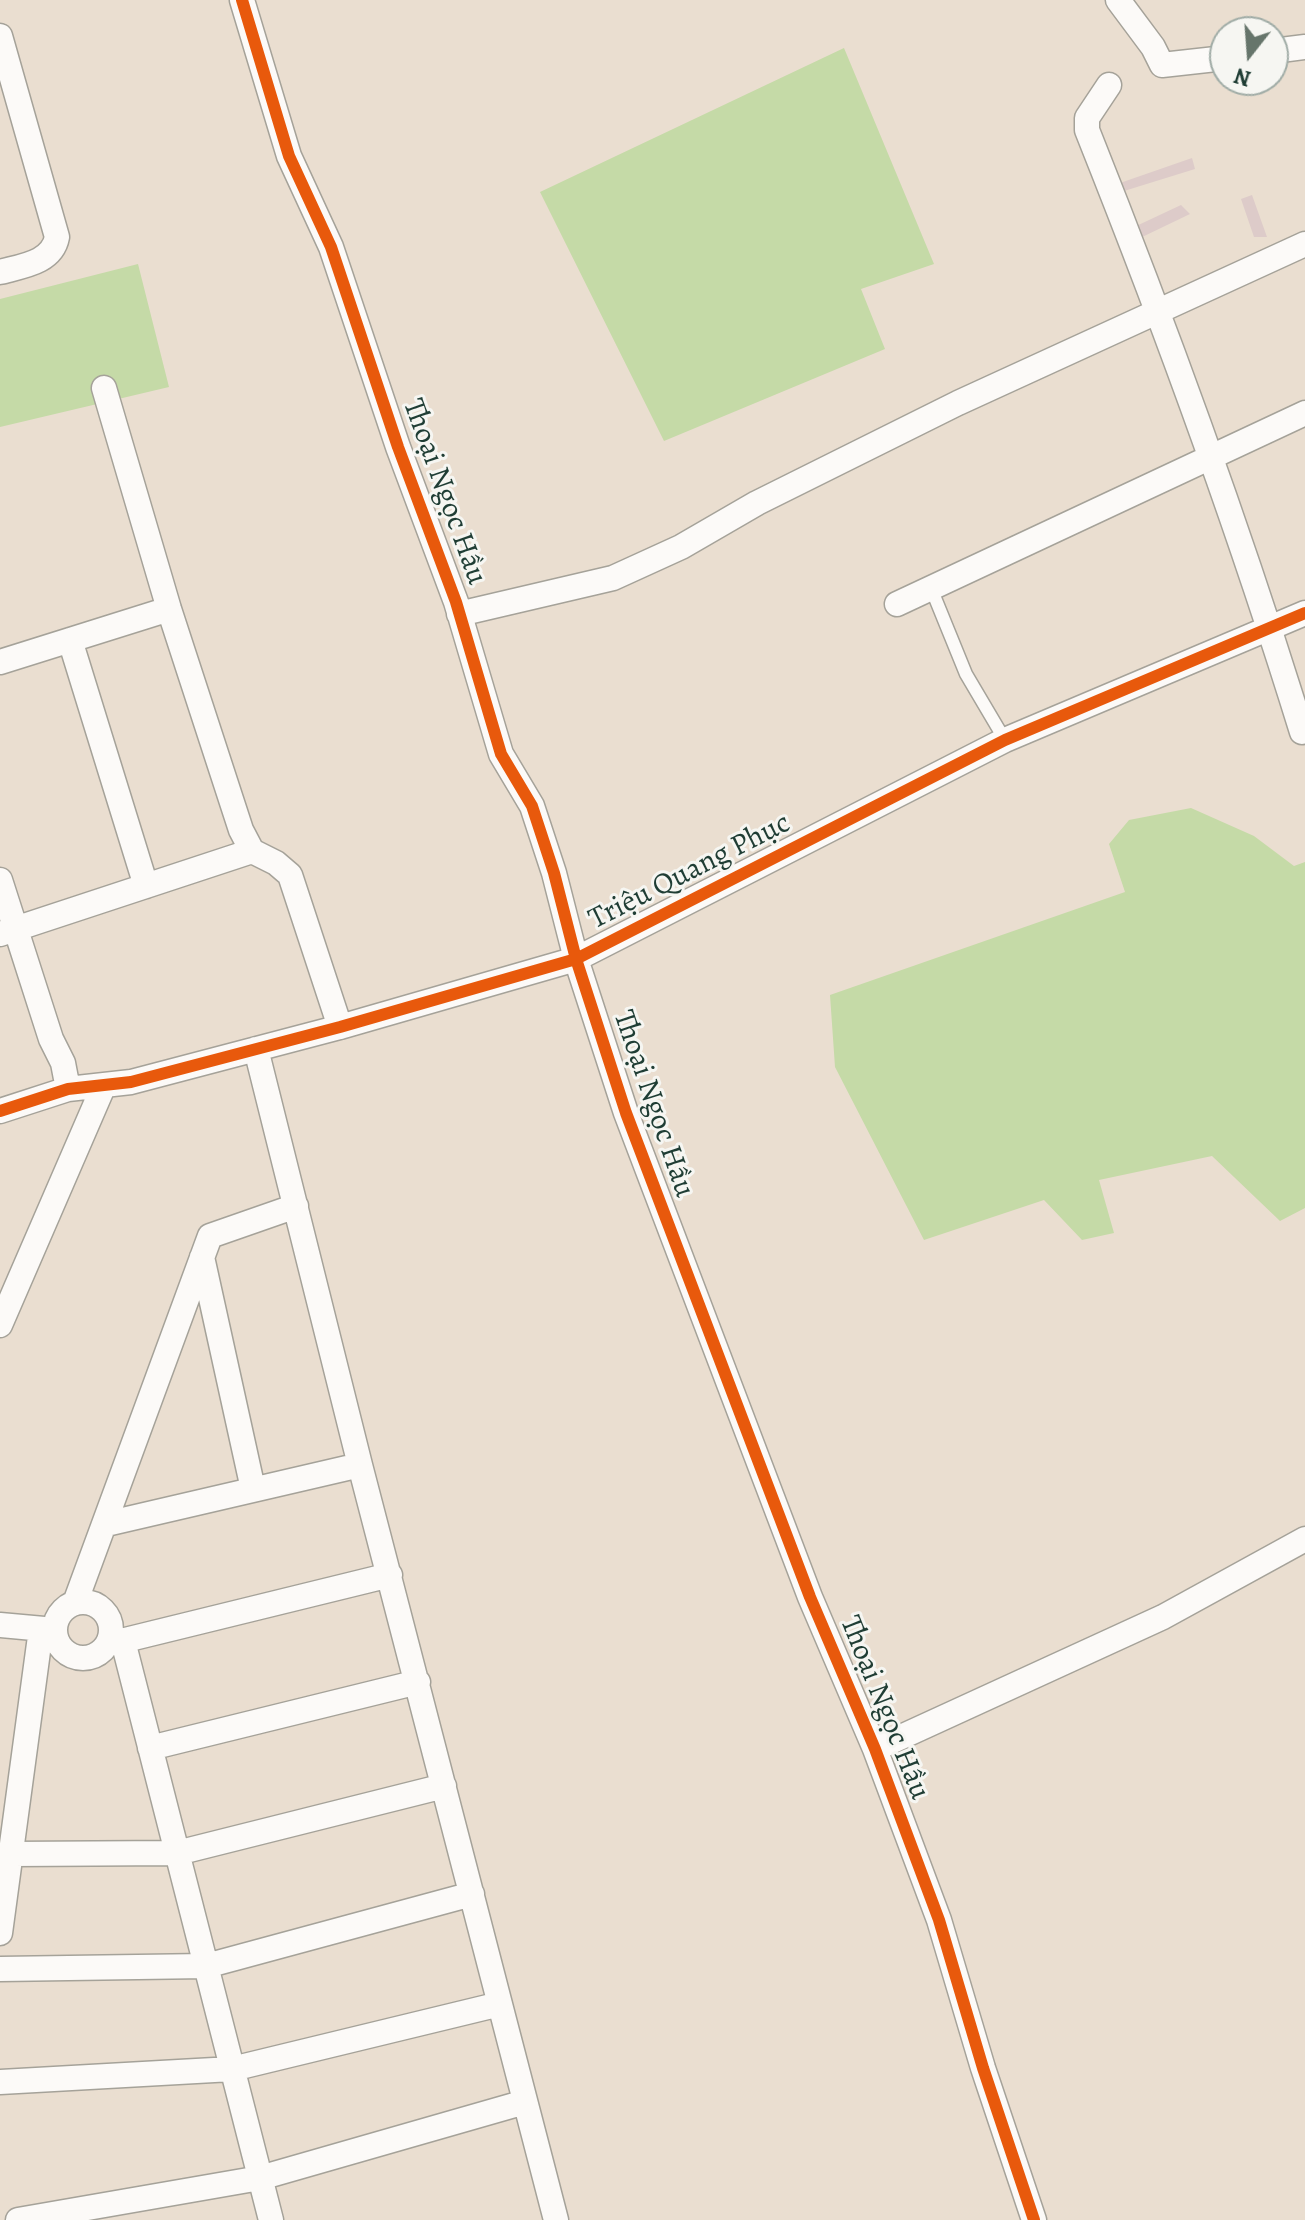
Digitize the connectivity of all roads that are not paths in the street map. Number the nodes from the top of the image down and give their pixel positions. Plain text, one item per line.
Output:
1 (242, 0) edge
2 (1118, 0) edge
3 (0, 36) edge
4 (1209, 60) edge
5 (1109, 85) dead end
6 (1305, 244) edge
7 (0, 272) edge
8 (1159, 311) junction
9 (104, 388) dead end
10 (1305, 413) edge
11 (1209, 458) junction
12 (931, 588) junction
13 (897, 604) dead end
14 (169, 609) junction
15 (1305, 613) edge
16 (459, 614) junction
17 (1270, 629) junction
18 (70, 640) junction
19 (0, 662) edge
20 (1302, 732) dead end
21 (1005, 740) junction
22 (252, 851) junction
23 (0, 880) edge
24 (146, 886) junction
25 (8, 932) edge
26 (576, 959) junction
27 (340, 1027) junction
28 (256, 1049) junction
29 (104, 1085) junction
30 (68, 1089) junction
31 (0, 1111) edge
32 (296, 1206) junction
33 (202, 1257) junction
34 (0, 1325) edge
35 (360, 1465) junction
36 (253, 1489) junction
37 (106, 1524) junction
38 (1305, 1539) edge
39 (390, 1575) junction
40 (75, 1603) junction
41 (0, 1625) edge
42 (48, 1630) junction
43 (116, 1643) junction
44 (418, 1682) junction
45 (150, 1748) junction
46 (875, 1749) junction
47 (444, 1786) junction
48 (177, 1853) junction
49 (12, 1854) junction
50 (472, 1894) junction
51 (0, 1933) edge
52 (206, 1966) junction
53 (0, 1969) edge
54 (500, 2004) junction
55 (232, 2069) junction
56 (0, 2082) edge
57 (525, 2102) junction
58 (260, 2178) junction
59 (549, 2219) edge
60 (18, 2220) edge
61 (271, 2220) edge
62 (1034, 2220) edge

1 - 16 street, Thoại Ngọc Hầu
2 - 4 street
3 - 7 street
5 - 8 street
6 - 8 street
8 - 11 street
8 - 16 street
9 - 14 street
10 - 11 street
11 - 12 street
11 - 17 street
12 - 13 street
12 - 21 lane
14 - 18 street
14 - 22 street
15 - 17 street, Triệu Quang Phục
16 - 26 street, Thoại Ngọc Hầu
17 - 20 street
17 - 21 street, Triệu Quang Phục
18 - 19 street
18 - 24 street
21 - 26 street, Triệu Quang Phục
22 - 24 street
22 - 27 street
23 - 25 street
24 - 25 street
25 - 30 street
26 - 27 street, Triệu Quang Phục
26 - 46 street, Thoại Ngọc Hầu
27 - 28 street, Triệu Quang Phục
28 - 29 street, Triệu Quang Phục
28 - 32 street
29 - 30 street, Triệu Quang Phục
29 - 34 street
30 - 31 street, Triệu Quang Phục
32 - 33 street
32 - 35 street
33 - 36 street
33 - 37 street
35 - 36 street
35 - 39 street
36 - 37 street
37 - 40 street
38 - 46 street
39 - 43 street
39 - 44 street
40 - 42 street
40 - 43 street
41 - 42 street
42 - 43 street
42 - 49 street
43 - 45 street
44 - 45 street
44 - 47 street
45 - 48 street
46 - 62 street, Thoại Ngọc Hầu
47 - 48 street
47 - 50 street
48 - 49 street
48 - 52 street
49 - 51 street
50 - 52 street
50 - 54 street
52 - 53 street
52 - 55 street
54 - 55 street
54 - 57 street
55 - 56 street
55 - 58 street
57 - 58 street
57 - 59 street
58 - 60 street
58 - 61 street

